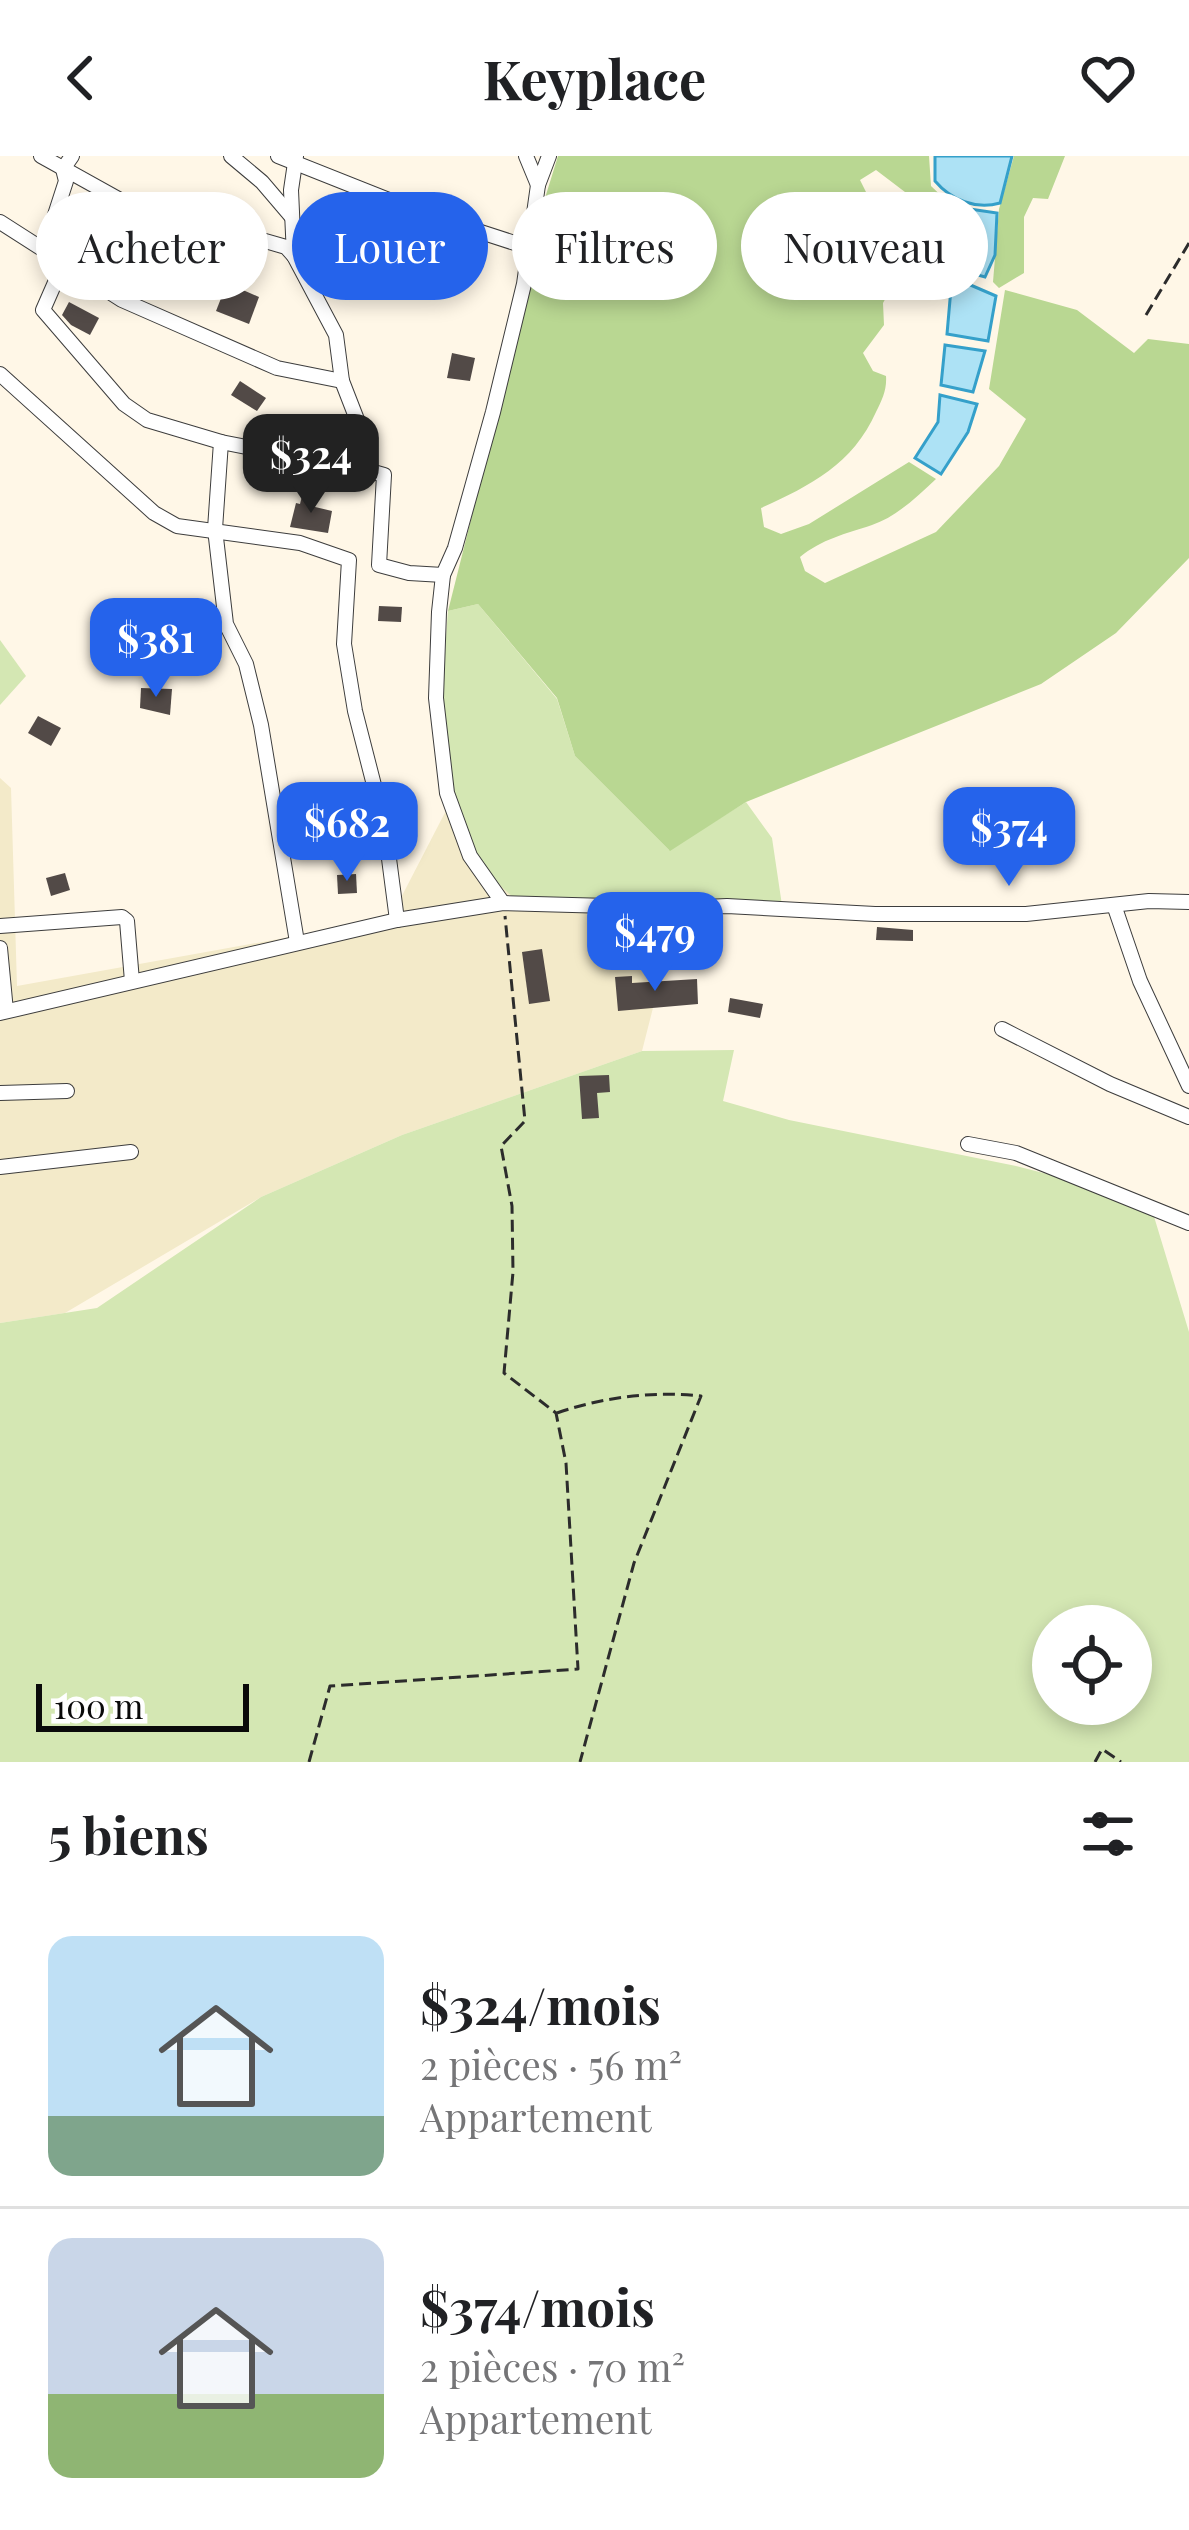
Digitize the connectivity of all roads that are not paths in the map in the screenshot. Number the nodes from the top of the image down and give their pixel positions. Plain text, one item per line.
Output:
1 (41, 156) edge
2 (231, 156) edge
3 (278, 156) edge
4 (526, 156) edge
5 (549, 156) edge
6 (295, 159) edge
7 (68, 162) edge
8 (538, 185) junction
9 (63, 192) edge
10 (293, 192) edge
11 (537, 192) edge
12 (292, 216) edge
13 (0, 222) edge
14 (512, 243) edge
15 (36, 244) edge
16 (292, 254) edge
17 (47, 300) edge
18 (122, 300) edge
19 (317, 300) edge
20 (520, 300) edge
21 (0, 374) edge
22 (342, 382) junction
23 (221, 442) junction
24 (370, 472) junction
25 (215, 529) junction
26 (349, 560) junction
27 (379, 565) junction
28 (443, 575) junction
29 (1189, 902) edge
30 (503, 903) junction
31 (1114, 905) junction
32 (397, 920) junction
33 (0, 926) edge
34 (297, 942) junction
35 (0, 948) edge
36 (132, 981) junction
37 (3, 1012) edge
38 (1002, 1029) dead end
39 (1189, 1086) edge
40 (68, 1090) dead end
41 (0, 1093) edge
42 (1189, 1118) edge
43 (968, 1144) dead end
44 (130, 1152) dead end
45 (0, 1167) edge
46 (1189, 1223) edge

1 - 7 street
2 - 12 street
3 - 6 street
4 - 8 street
5 - 8 street
6 - 10 street
6 - 14 street
7 - 9 street
7 - 16 street
8 - 11 street
13 - 15 street
17 - 23 street
18 - 22 street
19 - 22 street
20 - 28 street
21 - 25 street
22 - 24 street
23 - 24 street
23 - 25 street
24 - 27 street
25 - 26 street
25 - 34 street
26 - 27 street
26 - 32 street
27 - 28 street
28 - 30 street
29 - 31 street
30 - 31 street
30 - 32 street
31 - 39 street
32 - 34 street
33 - 36 street
34 - 36 street
35 - 37 street
36 - 37 street
38 - 42 street
40 - 41 street
43 - 46 street
44 - 45 street

